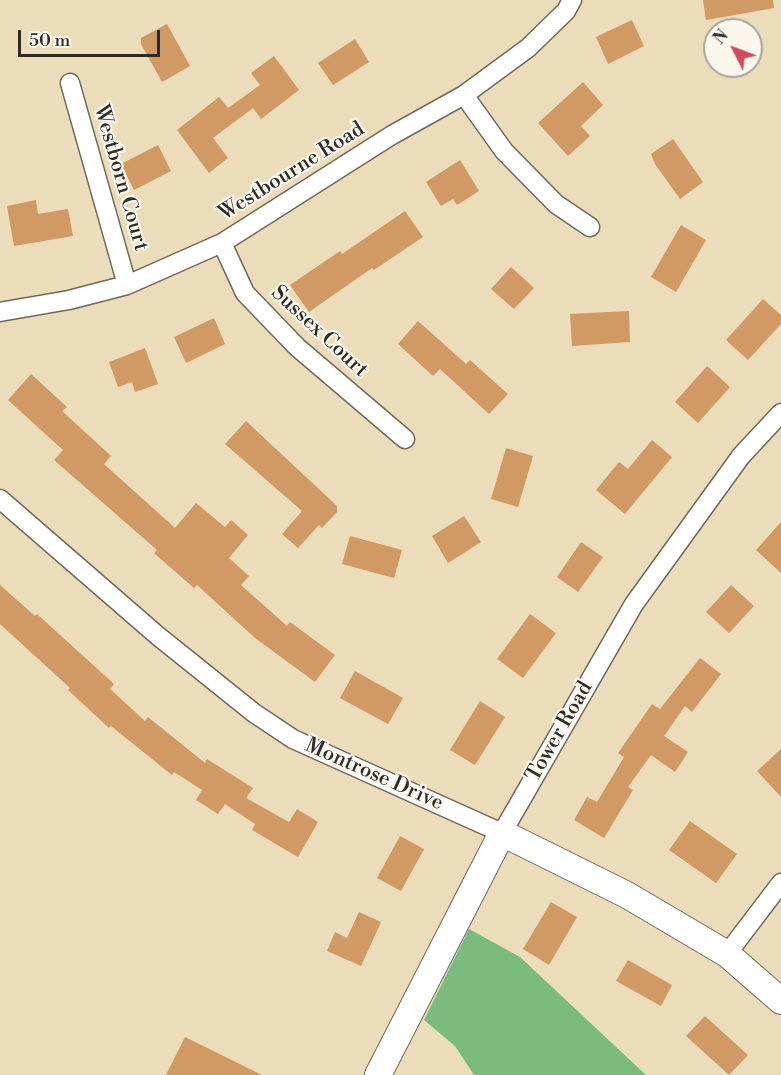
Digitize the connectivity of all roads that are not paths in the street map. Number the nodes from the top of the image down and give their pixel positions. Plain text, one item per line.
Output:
1 (572, 0) edge
2 (70, 84) dead end
3 (464, 95) junction
4 (590, 227) dead end
5 (222, 243) junction
6 (126, 285) junction
7 (0, 312) edge
8 (781, 413) edge
9 (405, 439) dead end
10 (0, 499) edge
11 (502, 833) junction
12 (781, 883) edge
13 (727, 954) junction
14 (781, 1001) edge
15 (378, 1075) edge

1 - 3 street, Westbourne Road
2 - 6 street, Westborn Court
3 - 4 street
3 - 5 street, Westbourne Road
5 - 6 street, Westbourne Road
5 - 9 street, Sussex Court
6 - 7 street, Westbourne Road
8 - 11 street, Tower Road
10 - 11 street, Montrose Drive
11 - 13 street, Montrose Drive
11 - 15 street, Tower Road
12 - 13 street
13 - 14 street, Montrose Drive

